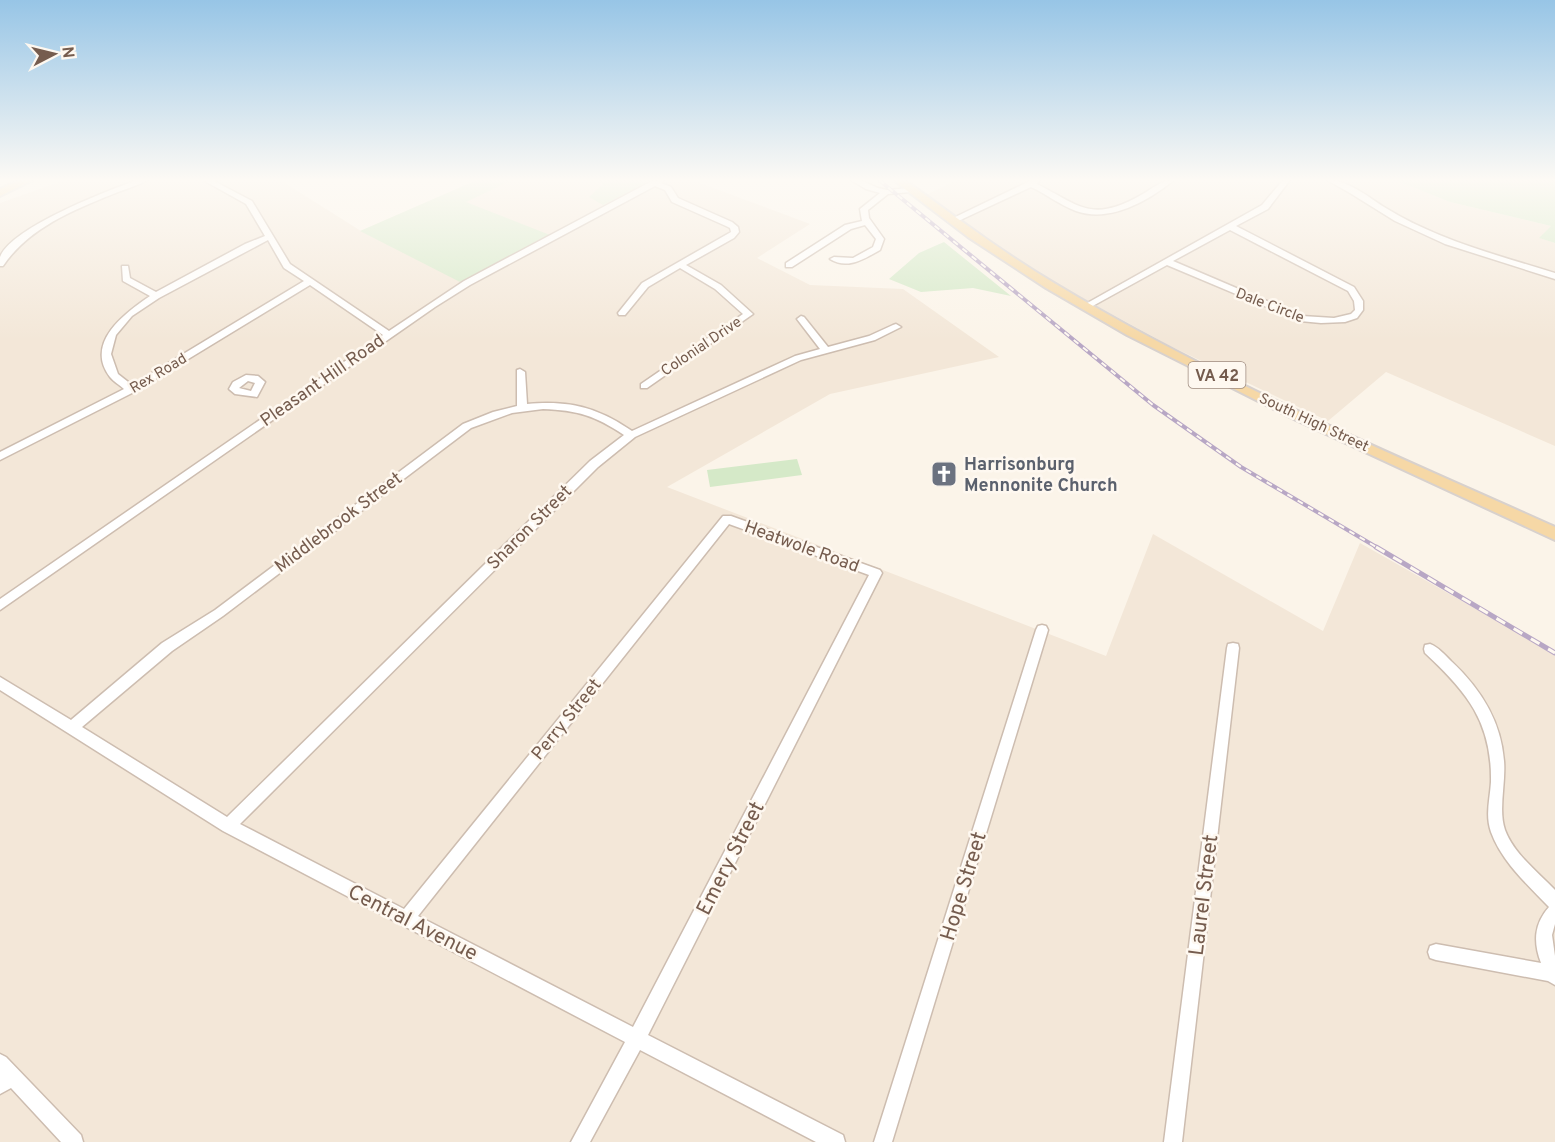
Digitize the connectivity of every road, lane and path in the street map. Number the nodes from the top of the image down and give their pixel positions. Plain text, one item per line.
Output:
1 (32, 233) edge
2 (267, 233) edge
3 (561, 233) edge
4 (733, 233) edge
5 (838, 233) edge
6 (878, 233) edge
7 (969, 233) edge
8 (1220, 233) edge
9 (1243, 233) edge
10 (1429, 233) edge
11 (269, 237) junction
12 (834, 259) dead end
13 (1168, 262) junction
14 (0, 264) edge
15 (681, 265) junction
16 (789, 265) dead end
17 (125, 268) dead end
18 (1555, 276) edge
19 (310, 281) junction
20 (156, 296) junction
21 (1086, 306) junction
22 (622, 313) dead end
23 (801, 319) dead end
24 (896, 327) dead end
25 (388, 334) junction
26 (825, 350) junction
27 (520, 372) dead end
28 (644, 386) dead end
29 (131, 390) junction
30 (522, 407) junction
31 (631, 435) junction
32 (0, 456) edge
33 (727, 519) joint
34 (1555, 534) edge
35 (876, 573) joint
36 (0, 605) edge
37 (1042, 630) dead end
38 (1233, 648) dead end
39 (1430, 649) dead end
40 (0, 683) edge
41 (72, 727) junction
42 (228, 826) junction
43 (1555, 902) edge
44 (1555, 912) edge
45 (406, 919) junction
46 (1436, 952) dead end
47 (1554, 976) edge
48 (637, 1038) junction
49 (4, 1074) edge
50 (74, 1142) edge
51 (580, 1142) edge
52 (836, 1142) edge
53 (883, 1142) edge
54 (1173, 1142) edge

1 - 14 street
2 - 11 street
3 - 25 street, Pleasant Hill Road
4 - 15 street
5 - 16 street
6 - 12 street
7 - 21 main road, South High Street / VA 42
8 - 13 street
9 - 13 street, Dale Circle
10 - 18 street
11 - 19 street
11 - 20 street
13 - 21 street
15 - 22 street
15 - 28 street, Colonial Drive
17 - 20 street
19 - 25 street
19 - 29 street, Rex Road
20 - 29 street
21 - 34 main road, South High Street / VA 42
23 - 26 street
24 - 26 street, Sharon Street
25 - 36 street, Pleasant Hill Road
26 - 31 street, Sharon Street
27 - 30 street
29 - 32 street, Rex Road
30 - 31 street, Middlebrook Street
30 - 41 street, Middlebrook Street
31 - 42 street, Sharon Street
33 - 35 street, Heatwole Road
33 - 45 street, Perry Street
35 - 48 street, Emery Street
37 - 53 street, Hope Street
38 - 54 street, Laurel Street
39 - 43 street
40 - 41 street, Central Avenue
41 - 42 street, Central Avenue
42 - 45 street, Central Avenue
44 - 47 street
45 - 48 street, Central Avenue
46 - 47 street
48 - 51 street, Emery Street
48 - 52 street, Central Avenue
49 - 50 street

